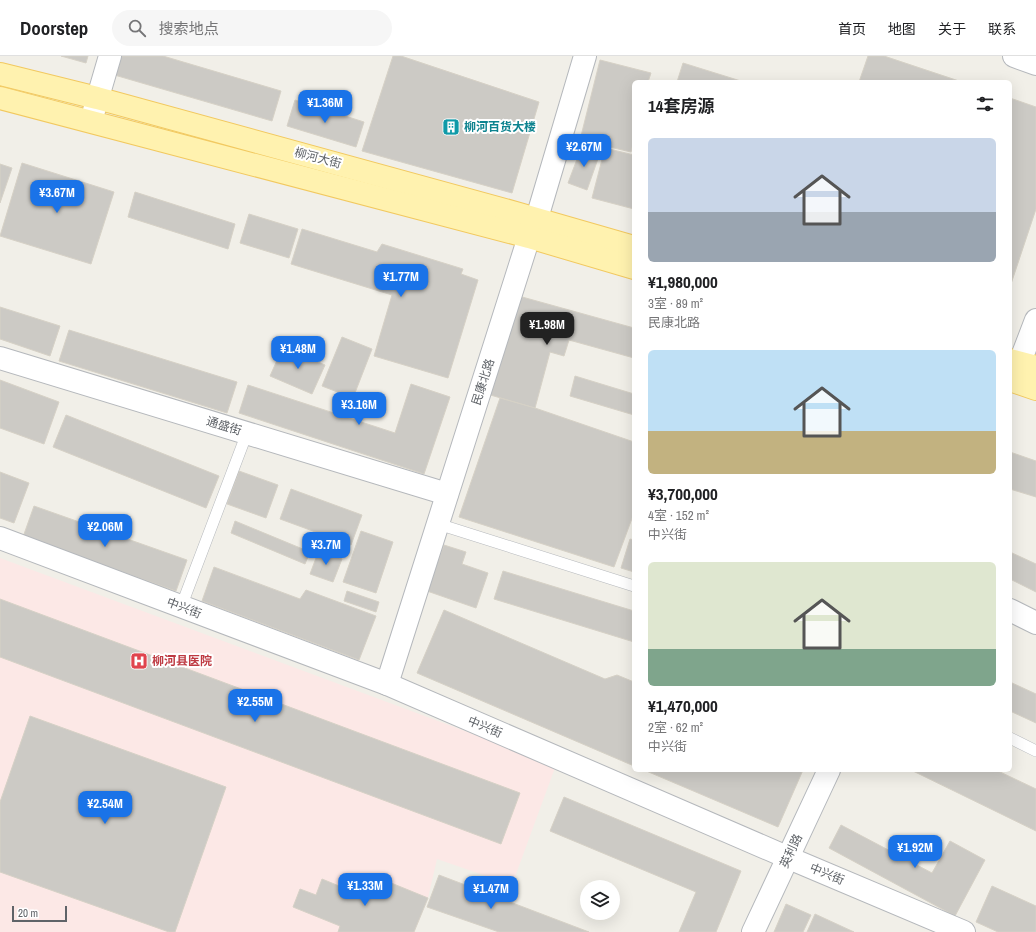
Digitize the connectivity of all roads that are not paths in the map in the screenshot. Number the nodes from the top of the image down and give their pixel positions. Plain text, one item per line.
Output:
1 (110, 56) edge
2 (585, 56) edge
3 (1014, 56) edge
4 (1036, 64) edge
5 (0, 74) edge
6 (0, 98) edge
7 (98, 98) junction
8 (91, 121) junction
9 (533, 228) junction
10 (632, 247) edge
11 (632, 267) edge
12 (1036, 320) edge
13 (0, 358) edge
14 (1016, 373) edge
15 (1036, 389) edge
16 (247, 433) junction
17 (447, 494) junction
18 (438, 524) junction
19 (0, 538) edge
20 (632, 585) edge
21 (181, 607) junction
22 (1012, 611) edge
23 (1036, 623) edge
24 (387, 684) junction
25 (1012, 739) edge
26 (1036, 751) edge
27 (828, 772) edge
28 (788, 858) junction
29 (952, 929) edge
30 (753, 932) edge

1 - 7 street
2 - 9 street, 民康北路
3 - 4 street
5 - 7 main road, 柳河大街
6 - 8 main road, 柳河大街
7 - 8 street
7 - 9 main road, 柳河大街
8 - 9 main road, 柳河大街
9 - 10 main road, 柳河大街
9 - 11 main road, 柳河大街
9 - 17 street, 民康北路
12 - 14 street
13 - 16 street, 通盛街
14 - 15 main road
16 - 17 street, 通盛街
16 - 21 lane
17 - 18 street, 民康北路
18 - 20 lane
18 - 24 street, 民康北路
19 - 21 street, 中兴街
21 - 24 street, 中兴街
22 - 23 street
24 - 28 street, 中兴街
25 - 26 lane
27 - 28 street, 英利路
28 - 29 street, 中兴街
28 - 30 street, 英利路

